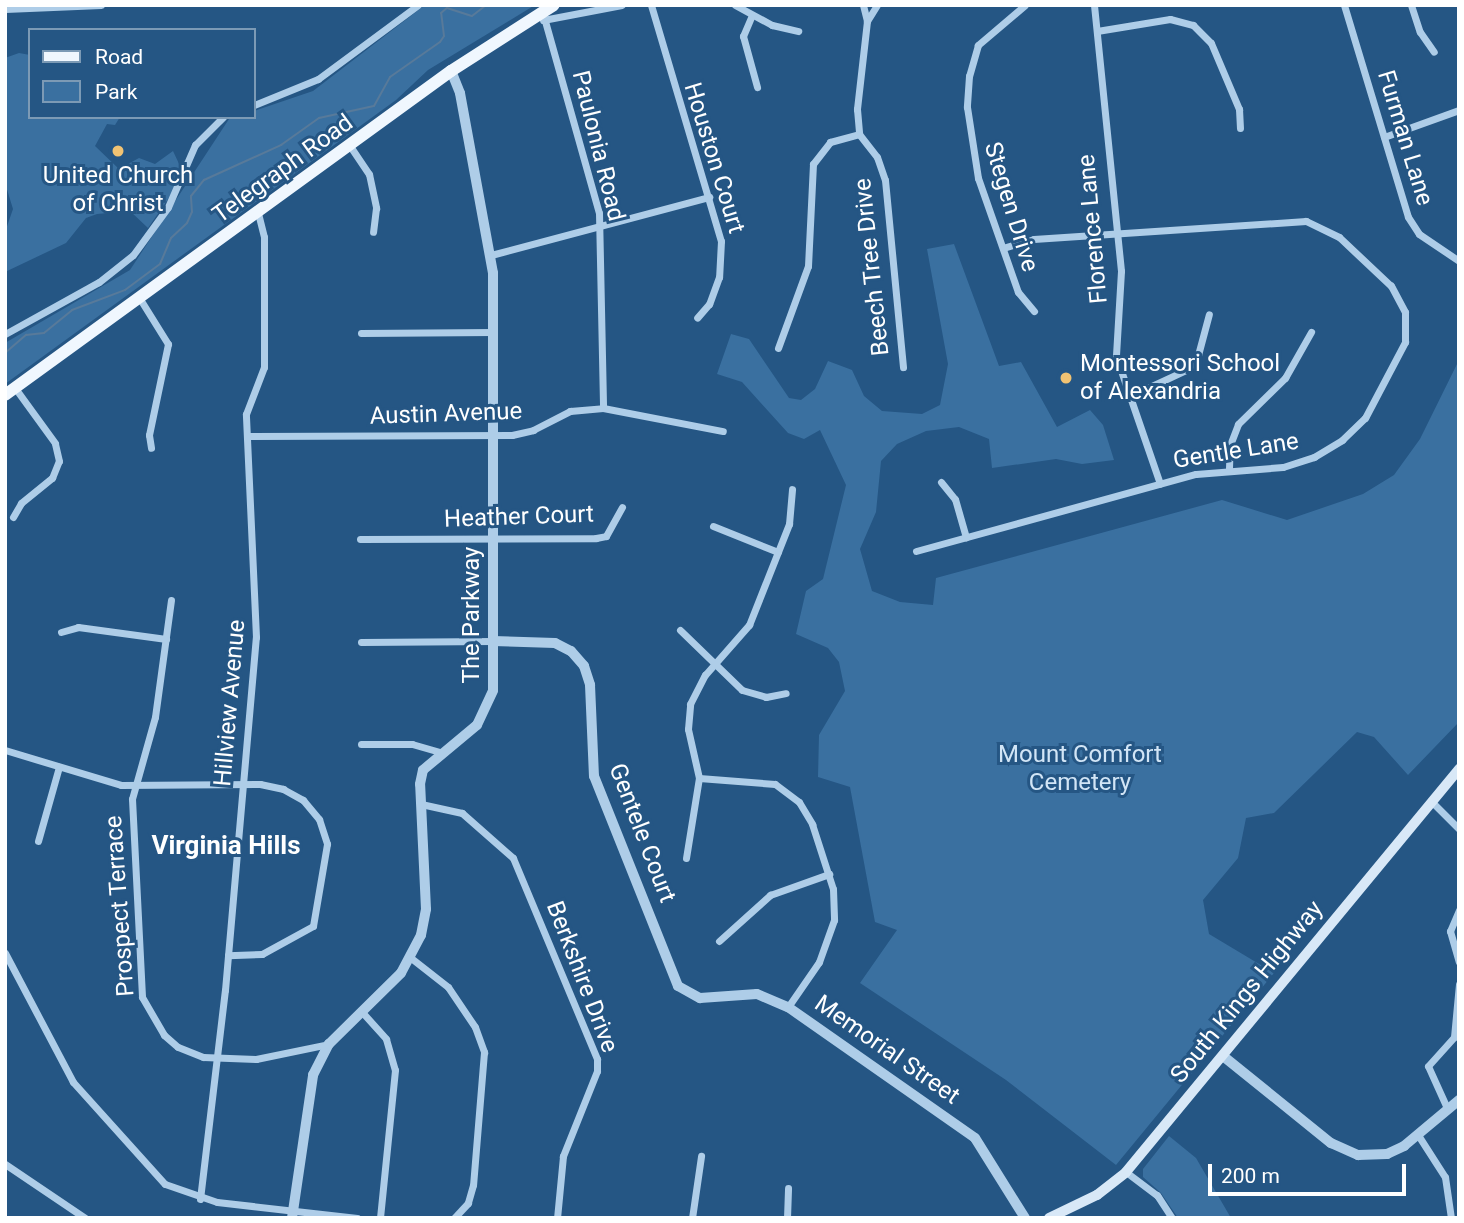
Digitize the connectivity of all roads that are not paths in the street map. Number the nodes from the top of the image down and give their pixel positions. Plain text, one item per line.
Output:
1 (100, 5) edge
2 (418, 5) edge
3 (554, 5) edge
4 (622, 5) edge
5 (650, 5) edge
6 (735, 5) edge
7 (863, 5) edge
8 (877, 5) edge
9 (1025, 5) edge
10 (1094, 5) edge
11 (1344, 5) edge
12 (1412, 5) edge
13 (5, 9) edge
14 (752, 15) junction
15 (541, 19) junction
16 (867, 20) junction
17 (798, 31) dead end
18 (1097, 31) junction
19 (1434, 52) dead end
20 (451, 71) junction
21 (757, 87) dead end
22 (256, 104) edge
23 (1459, 110) edge
24 (221, 119) edge
25 (1240, 128) dead end
26 (859, 134) junction
27 (1384, 137) junction
28 (350, 146) junction
29 (709, 197) junction
30 (258, 213) junction
31 (601, 227) junction
32 (373, 232) dead end
33 (1115, 232) junction
34 (1003, 248) junction
35 (491, 255) junction
36 (1459, 261) edge
37 (140, 299) junction
38 (1034, 311) dead end
39 (1209, 314) dead end
40 (696, 318) dead end
41 (493, 332) junction
42 (1311, 332) dead end
43 (361, 333) dead end
44 (5, 334) edge
45 (778, 348) dead end
46 (903, 367) dead end
47 (10, 392) edge
48 (1128, 397) junction
49 (603, 408) junction
50 (723, 431) dead end
51 (247, 436) junction
52 (493, 436) junction
53 (151, 447) dead end
54 (1229, 468) junction
55 (941, 482) dead end
56 (1160, 484) junction
57 (792, 489) dead end
58 (622, 507) dead end
59 (13, 517) dead end
60 (713, 526) dead end
61 (966, 537) junction
62 (360, 539) dead end
63 (493, 539) junction
64 (916, 551) dead end
65 (779, 552) junction
66 (171, 600) dead end
67 (680, 630) dead end
68 (61, 632) dead end
69 (166, 639) junction
70 (493, 641) junction
71 (361, 642) dead end
72 (714, 666) junction
73 (786, 693) dead end
74 (361, 744) dead end
75 (5, 750) edge
76 (440, 752) junction
77 (59, 767) junction
78 (1459, 769) edge
79 (699, 778) junction
80 (243, 784) junction
81 (134, 786) junction
82 (1431, 801) junction
83 (421, 804) junction
84 (1459, 829) edge
85 (38, 841) dead end
86 (685, 858) dead end
87 (828, 874) junction
88 (1459, 910) edge
89 (719, 941) dead end
90 (5, 953) edge
91 (228, 955) junction
92 (411, 958) junction
93 (1459, 962) edge
94 (1459, 984) edge
95 (683, 990) joint
96 (788, 1007) junction
97 (362, 1012) junction
98 (329, 1044) junction
99 (1223, 1056) junction
100 (218, 1059) junction
101 (1459, 1100) edge
102 (1447, 1108) junction
103 (1418, 1135) junction
104 (701, 1156) dead end
105 (5, 1164) edge
106 (1126, 1172) junction
107 (788, 1188) dead end
108 (200, 1199) junction
109 (292, 1214) edge
110 (85, 1218) edge
111 (357, 1218) edge
112 (380, 1218) edge
113 (454, 1218) edge
114 (557, 1218) edge
115 (692, 1218) edge
116 (787, 1218) edge
117 (1025, 1218) edge
118 (1049, 1218) edge
119 (1172, 1218) edge
120 (1451, 1218) edge

1 - 13 street
2 - 22 street
3 - 15 main road, Telegraph Road
4 - 15 street
5 - 29 street, Houston Court
6 - 14 street
7 - 16 street
8 - 16 street
9 - 34 street, Stegen Drive
10 - 18 street, Florence Lane
11 - 27 street, Furman Lane
12 - 19 street
14 - 17 street
14 - 21 street
15 - 20 main road, Telegraph Road
15 - 31 street, Paulonia Road
16 - 26 street
18 - 25 street
18 - 33 street, Florence Lane
20 - 28 main road, Telegraph Road
20 - 35 street, The Parkway
23 - 27 street
24 - 44 street
26 - 45 street
26 - 46 street, Beech Tree Drive
27 - 36 street, Furman Lane
28 - 30 main road, Telegraph Road
28 - 32 street
29 - 31 street
29 - 40 street, Houston Court
30 - 37 main road, Telegraph Road
30 - 51 street, Hillview Avenue
31 - 35 street
31 - 49 street, Paulonia Road
33 - 34 street, Gentle Lane
33 - 48 street, Florence Lane
33 - 54 street, Gentle Lane
34 - 38 street, Stegen Drive
35 - 41 street, The Parkway
37 - 47 main road, Telegraph Road
37 - 53 street
39 - 48 street
41 - 43 street
41 - 52 street, The Parkway
42 - 54 street
47 - 59 street
48 - 56 street, Florence Lane
49 - 50 street, Austin Avenue
49 - 52 street, Austin Avenue
51 - 52 street, Austin Avenue
51 - 80 street, Hillview Avenue
52 - 63 street, The Parkway
54 - 56 street, Gentle Lane
55 - 61 street
56 - 61 street, Gentle Lane
57 - 65 street
58 - 63 street, Heather Court
60 - 65 street
61 - 64 street, Gentle Lane
62 - 63 street, Heather Court
63 - 70 street, The Parkway
65 - 72 street
66 - 69 street, Prospect Terrace
67 - 72 street
68 - 69 street
69 - 81 street, Prospect Terrace
70 - 71 street, Gentele Court
70 - 76 street, The Parkway
70 - 95 street, Gentele Court
72 - 73 street
72 - 79 street
74 - 76 street
75 - 77 street
76 - 83 street, The Parkway
77 - 81 street
77 - 85 street
78 - 82 main road, South Kings Highway
79 - 86 street
79 - 87 street
80 - 81 street
80 - 91 street, Hillview Avenue
80 - 91 street
81 - 100 street, Prospect Terrace
82 - 84 street
82 - 99 main road, South Kings Highway
83 - 92 street, The Parkway
83 - 114 street, Berkshire Drive
87 - 89 street
87 - 96 street
88 - 93 street
90 - 108 street
91 - 100 street, Hillview Avenue
92 - 97 street, The Parkway
92 - 113 street
94 - 102 street
95 - 96 street, Memorial Street
96 - 117 street, Memorial Street
97 - 98 street, The Parkway
97 - 112 street
98 - 100 street, Prospect Terrace
98 - 109 street, The Parkway
99 - 103 street
99 - 106 main road, South Kings Highway
100 - 108 street, Hillview Avenue
101 - 102 street
102 - 103 street
103 - 120 street
104 - 115 street
105 - 110 street
106 - 118 main road, South Kings Highway
106 - 119 street
107 - 116 street
108 - 109 street
109 - 111 street

